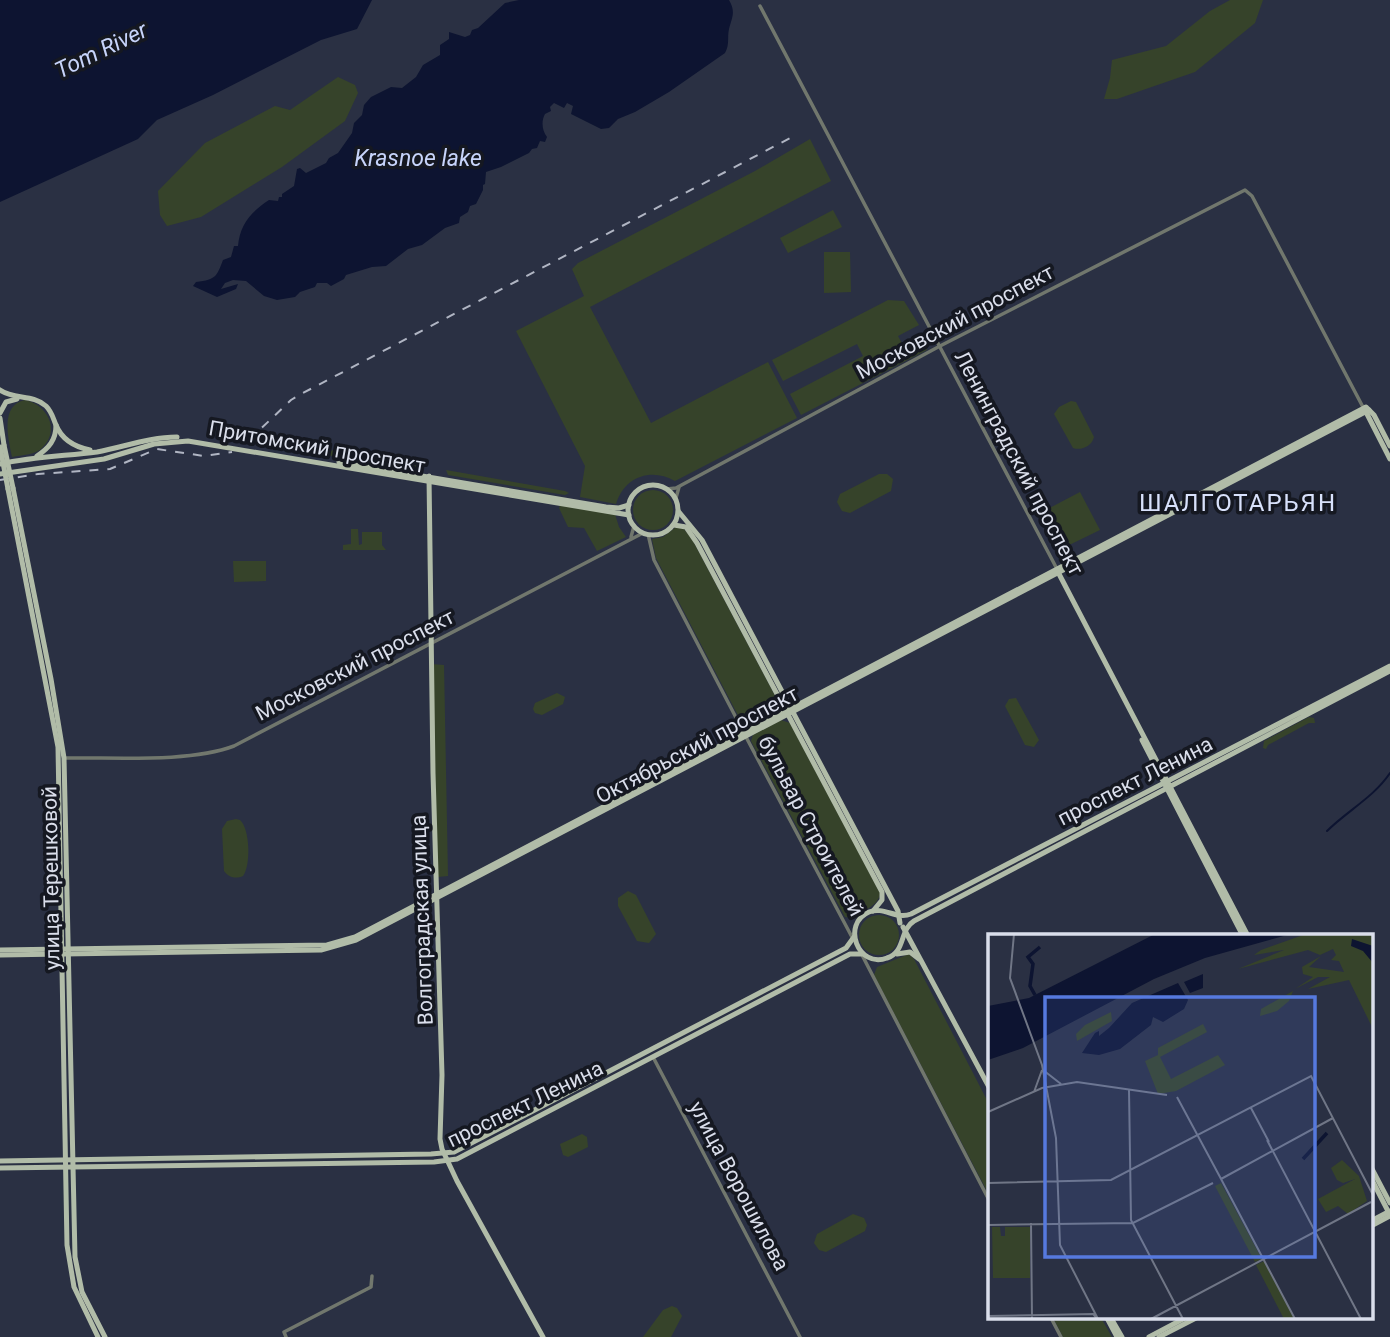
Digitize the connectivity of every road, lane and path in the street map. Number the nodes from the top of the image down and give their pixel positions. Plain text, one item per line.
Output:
1 (760, 6) dead end
2 (940, 346) junction
3 (0, 390) edge
4 (27, 398) junction
5 (1366, 410) junction
6 (0, 413) edge
7 (0, 418) edge
8 (56, 425) junction
9 (2, 446) edge
10 (1390, 446) edge
11 (119, 447) junction
12 (97, 452) junction
13 (119, 456) junction
14 (33, 458) junction
15 (1390, 459) edge
16 (0, 464) edge
17 (0, 474) edge
18 (429, 479) junction
19 (681, 485) junction
20 (11, 489) junction
21 (667, 489) junction
22 (676, 498) junction
23 (629, 505) junction
24 (678, 512) junction
25 (629, 515) junction
26 (674, 525) junction
27 (634, 526) junction
28 (645, 534) junction
29 (631, 539) junction
30 (1058, 571) junction
31 (430, 643) junction
32 (1390, 668) edge
33 (790, 712) junction
34 (745, 735) junction
35 (64, 758) junction
36 (1167, 786) junction
37 (436, 897) junction
38 (873, 911) junction
39 (900, 924) junction
40 (1244, 934) edge
41 (854, 939) junction
42 (65, 952) junction
43 (0, 953) edge
44 (862, 953) junction
45 (894, 955) junction
46 (650, 1051) junction
47 (653, 1057) junction
48 (988, 1085) edge
49 (988, 1091) edge
50 (444, 1154) junction
51 (205, 1157) junction
52 (0, 1161) edge
53 (447, 1161) junction
54 (68, 1163) junction
55 (191, 1165) junction
56 (0, 1168) edge
57 (1372, 1169) edge
58 (1372, 1180) edge
59 (988, 1198) edge
60 (1390, 1203) edge
61 (1390, 1213) edge
62 (1372, 1223) edge
63 (372, 1276) dead end
64 (1052, 1320) edge
65 (1110, 1320) edge
66 (1181, 1320) edge
67 (1192, 1320) edge
68 (98, 1337) edge
69 (106, 1337) edge
70 (286, 1337) edge
71 (543, 1337) edge
72 (800, 1337) edge
73 (1061, 1337) edge
74 (1119, 1337) edge
75 (1149, 1337) edge
76 (1159, 1337) edge

1 - 2 street, Ленинградский проспект
2 - 5 street, Московский проспект
2 - 19 street, Московский проспект
2 - 30 street, Ленинградский проспект
3 - 4 main road
4 - 6 main road
4 - 8 main road
5 - 10 main road
5 - 15 main road
5 - 30 main road, Октябрьский проспект
7 - 9 main road, улица Терешковой
8 - 12 main road
8 - 14 main road
9 - 20 main road, улица Терешковой, bridge
11 - 12 main road, Притомский проспект
11 - 13 main road
11 - 18 main road, Притомский проспект
12 - 14 main road, Притомский проспект
13 - 17 main road, Притомский проспект
13 - 18 main road, Притомский проспект
14 - 16 main road, Притомский проспект
18 - 23 main road, Притомский проспект
18 - 25 main road, Притомский проспект
18 - 31 main road, Волгоградская улица
19 - 21 street, Московский проспект
19 - 22 street
20 - 35 main road, улица Терешковой
20 - 42 main road, улица Терешковой
21 - 22 main road
21 - 23 main road
22 - 24 main road
23 - 25 main road
24 - 26 main road
24 - 33 main road, бульвар Строителей
25 - 27 main road
26 - 28 main road
26 - 33 main road, бульвар Строителей
27 - 28 main road
27 - 29 street
28 - 29 street, Московский проспект
28 - 34 street, бульвар Строителей
29 - 31 street, Московский проспект
30 - 33 main road, Октябрьский проспект
30 - 36 main road, Ленинградский проспект
31 - 35 street, Московский проспект
31 - 37 main road, Волгоградская улица
32 - 36 main road, проспект Ленина
33 - 34 main road, Октябрьский проспект
33 - 38 main road, бульвар Строителей
33 - 39 main road, бульвар Строителей
34 - 37 main road, Октябрьский проспект
34 - 41 street, бульвар Строителей
35 - 42 main road, улица Терешковой
36 - 39 main road, проспект Ленина
36 - 39 main road, проспект Ленина
36 - 40 main road, Ленинградский проспект
37 - 42 main road, Октябрьский проспект
37 - 50 main road, Волгоградская улица
38 - 39 main road
38 - 41 main road
39 - 45 main road
39 - 48 main road, бульвар Строителей
41 - 44 main road
41 - 46 main road, проспект Ленина
42 - 43 main road, Октябрьский проспект
42 - 54 main road, улица Терешковой
44 - 45 main road
44 - 47 main road, проспект Ленина
44 - 59 street
45 - 49 main road
46 - 47 street, улица Ворошилова
46 - 50 main road, проспект Ленина
47 - 53 main road, проспект Ленина
47 - 72 street, улица Ворошилова
50 - 51 main road, проспект Ленина
50 - 53 main road, Волгоградская улица
51 - 54 main road, проспект Ленина
51 - 55 main road
52 - 54 main road, проспект Ленина
53 - 55 main road, проспект Ленина
53 - 71 main road, Волгоградская улица
54 - 55 main road, проспект Ленина
54 - 56 main road, проспект Ленина
54 - 68 main road, улица Терешковой
54 - 69 main road, улица Терешковой
57 - 60 main road
58 - 61 main road
61 - 62 main road
63 - 70 street
64 - 73 street
65 - 74 main road
66 - 75 main road
67 - 76 main road

